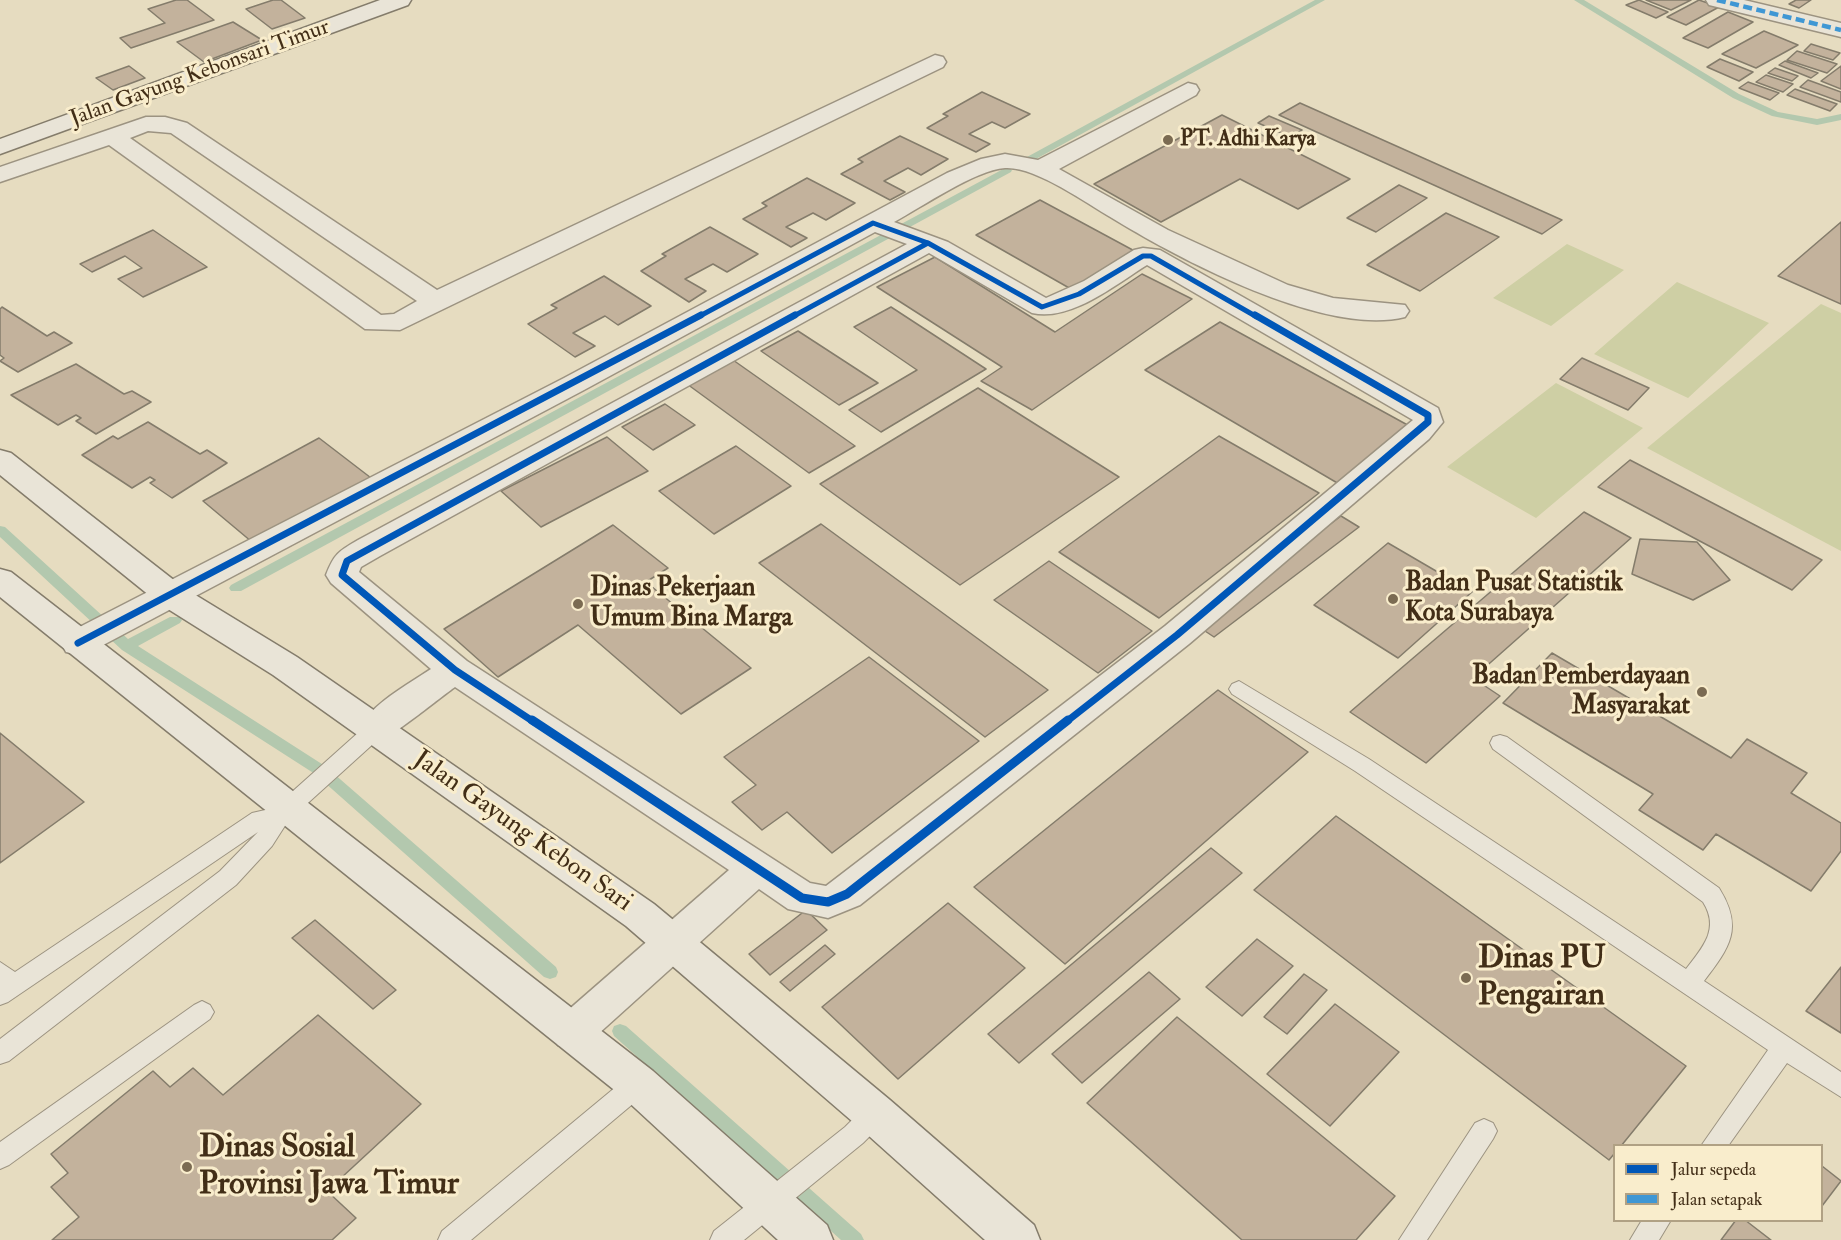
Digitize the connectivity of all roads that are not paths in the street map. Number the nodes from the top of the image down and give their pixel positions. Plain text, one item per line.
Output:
1 (400, 0) edge
2 (1717, 0) edge
3 (1841, 30) edge
4 (935, 62) dead end
5 (1188, 90) dead end
6 (110, 135) junction
7 (0, 147) edge
8 (1040, 169) junction
9 (0, 175) edge
10 (898, 231) junction
11 (435, 301) junction
12 (1395, 312) dead end
13 (0, 460) edge
14 (0, 579) edge
15 (164, 599) junction
16 (91, 636) junction
17 (455, 670) junction
18 (1239, 689) dead end
19 (365, 739) junction
20 (1500, 743) dead end
21 (281, 814) junction
22 (239, 848) junction
23 (757, 868) junction
24 (661, 955) junction
25 (4, 984) edge
26 (1688, 985) junction
27 (202, 1012) dead end
28 (583, 1023) junction
29 (1784, 1048) junction
30 (0, 1053) edge
31 (1841, 1086) edge
32 (631, 1091) junction
33 (865, 1125) junction
34 (1484, 1131) dead end
35 (1714, 1144) edge
36 (0, 1157) edge
37 (779, 1196) junction
38 (1657, 1222) edge
39 (451, 1240) edge
40 (723, 1240) edge
41 (811, 1240) edge
42 (1018, 1240) edge
43 (1412, 1240) edge
44 (1643, 1240) edge

1 - 7 street, Jalan Gayung Kebonsari Timur
2 - 3 street
4 - 11 street
5 - 8 street
6 - 9 street
6 - 11 street
6 - 11 street
8 - 10 street
8 - 12 street
10 - 15 street
10 - 17 street
10 - 23 street
13 - 15 street, Jalan Gayung Kebon Sari
14 - 16 street
15 - 16 street
15 - 19 street, Jalan Gayung Kebon Sari
16 - 21 street
17 - 19 street
17 - 23 street
18 - 26 lane
19 - 21 lane
19 - 24 street, Jalan Gayung Kebon Sari
20 - 26 lane
21 - 22 lane
21 - 28 street
22 - 25 lane
22 - 30 lane
23 - 24 street
24 - 28 street
24 - 33 street, Jalan Gayung Kebon Sari
26 - 29 lane
27 - 36 lane
28 - 32 street
29 - 31 lane
29 - 35 lane
32 - 37 street
32 - 39 lane
33 - 37 lane
33 - 42 street, Jalan Gayung Kebon Sari
34 - 43 lane
37 - 40 lane
37 - 41 street
38 - 44 lane

